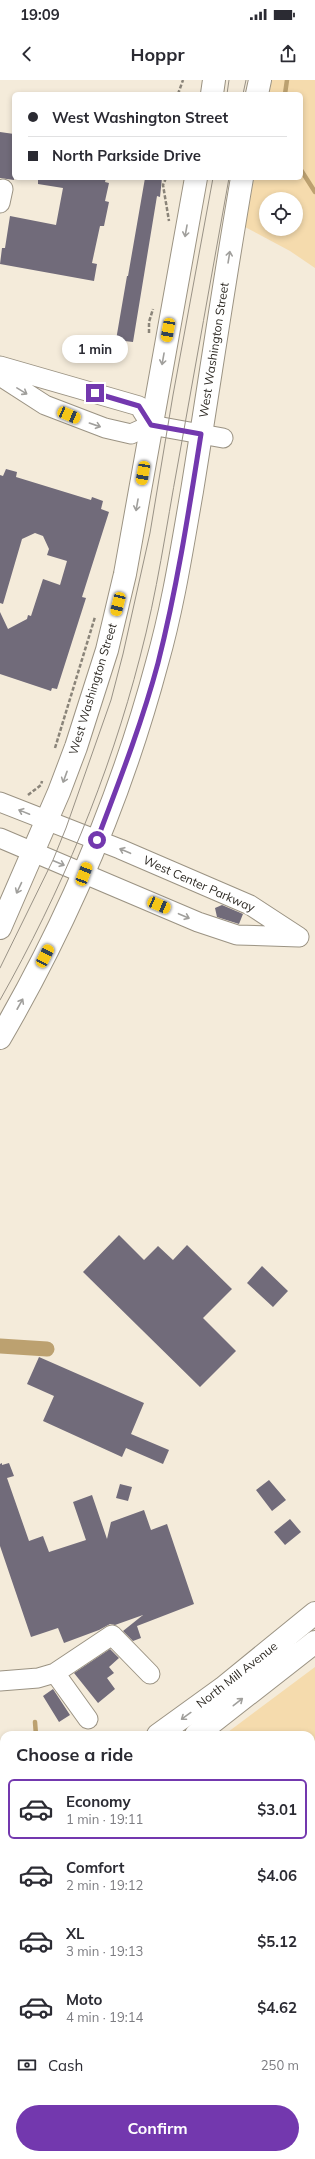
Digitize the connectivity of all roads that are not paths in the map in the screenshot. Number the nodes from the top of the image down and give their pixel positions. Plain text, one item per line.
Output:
1 (214, 80) edge
2 (260, 80) edge
3 (212, 92) edge
4 (257, 92) edge
5 (196, 180) edge
6 (242, 180) edge
7 (0, 366) edge
8 (0, 376) edge
9 (151, 425) junction
10 (201, 434) junction
11 (223, 438) dead end
12 (0, 802) edge
13 (48, 821) junction
14 (0, 838) edge
15 (97, 840) junction
16 (35, 852) junction
17 (84, 874) junction
18 (0, 928) edge
19 (0, 1038) edge
20 (315, 1613) edge
21 (315, 1642) edge
22 (55, 1673) junction
23 (150, 1674) dead end
24 (0, 1681) edge
25 (88, 1719) dead end
26 (164, 1731) edge
27 (201, 1731) edge

1 - 3 main road
2 - 4 main road
5 -> 9 main road, West Washington Street
10 -> 6 main road, West Washington Street
7 - 9 street
8 -> 9 street
9 - 10 street
9 -> 13 main road, West Washington Street
10 - 11 street
10 - 15 main road, West Washington Street
13 -> 12 street, West Center Parkway
13 - 15 street, West Center Parkway
13 - 16 main road, West Washington Street
14 - 16 street, West Center Parkway
15 - 17 main road, West Washington Street
17 -> 15 street, West Center Parkway
16 -> 17 street, West Center Parkway
16 -> 18 main road, West Washington Street
19 -> 17 main road, West Washington Street
20 -> 26 main road, North Mill Avenue
27 -> 21 main road, North Mill Avenue
22 - 23 street
22 - 24 street
22 - 25 street

